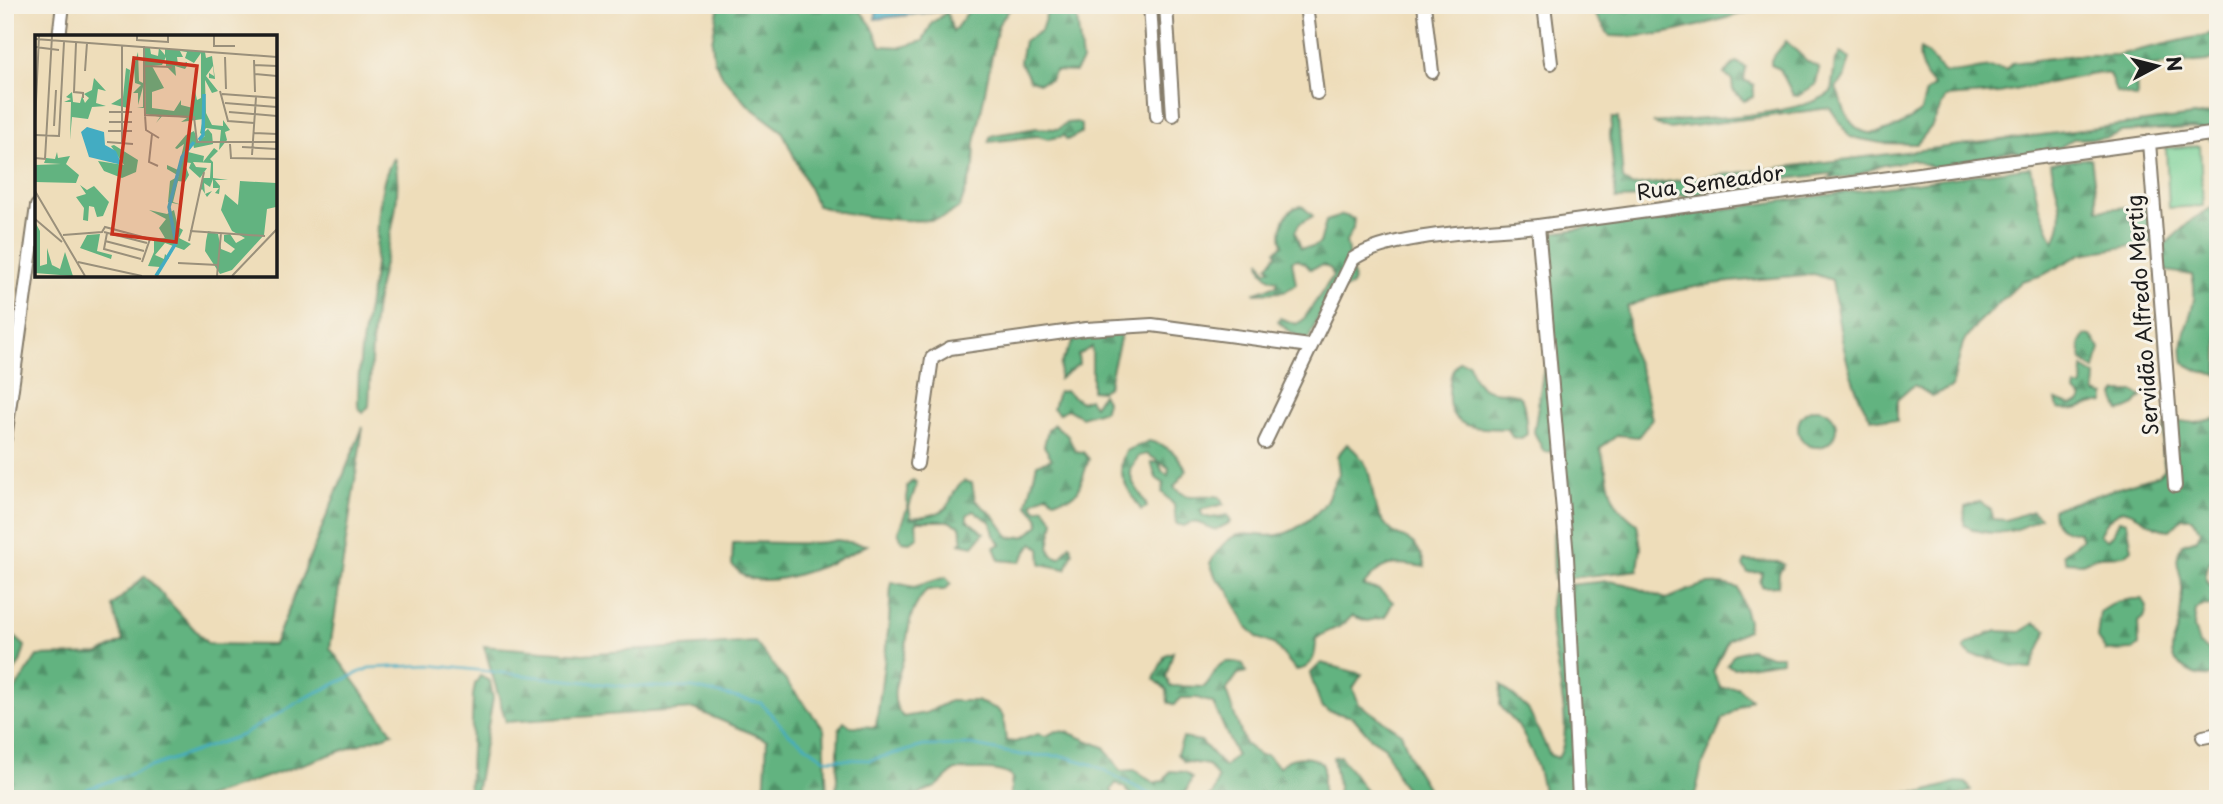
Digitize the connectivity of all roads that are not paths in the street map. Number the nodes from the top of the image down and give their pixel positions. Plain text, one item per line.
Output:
1 (63, 5) edge
2 (1150, 5) edge
3 (1166, 5) edge
4 (1306, 5) edge
5 (1424, 5) edge
6 (1544, 5) edge
7 (59, 35) edge
8 (1551, 62) dead end
9 (1432, 72) dead end
10 (1317, 93) dead end
11 (1173, 115) dead end
12 (1157, 116) dead end
13 (2218, 132) edge
14 (2149, 142) junction
15 (35, 221) edge
16 (1538, 226) junction
17 (1310, 346) junction
18 (5, 439) edge
19 (1265, 442) dead end
20 (917, 464) dead end
21 (2175, 486) dead end
22 (2218, 734) edge
23 (2203, 737) dead end
24 (1579, 799) edge

1 - 7 street
2 - 12 street
3 - 11 street
4 - 10 street
5 - 9 street
6 - 8 street
13 - 14 street, Rua Semeador
14 - 16 street, Rua Semeador
14 - 21 street, Servidão Alfredo Mertig
15 - 18 street
16 - 17 street, Rua Semeador
16 - 24 street
17 - 19 street, Rua Semeador
17 - 20 street
22 - 23 street

